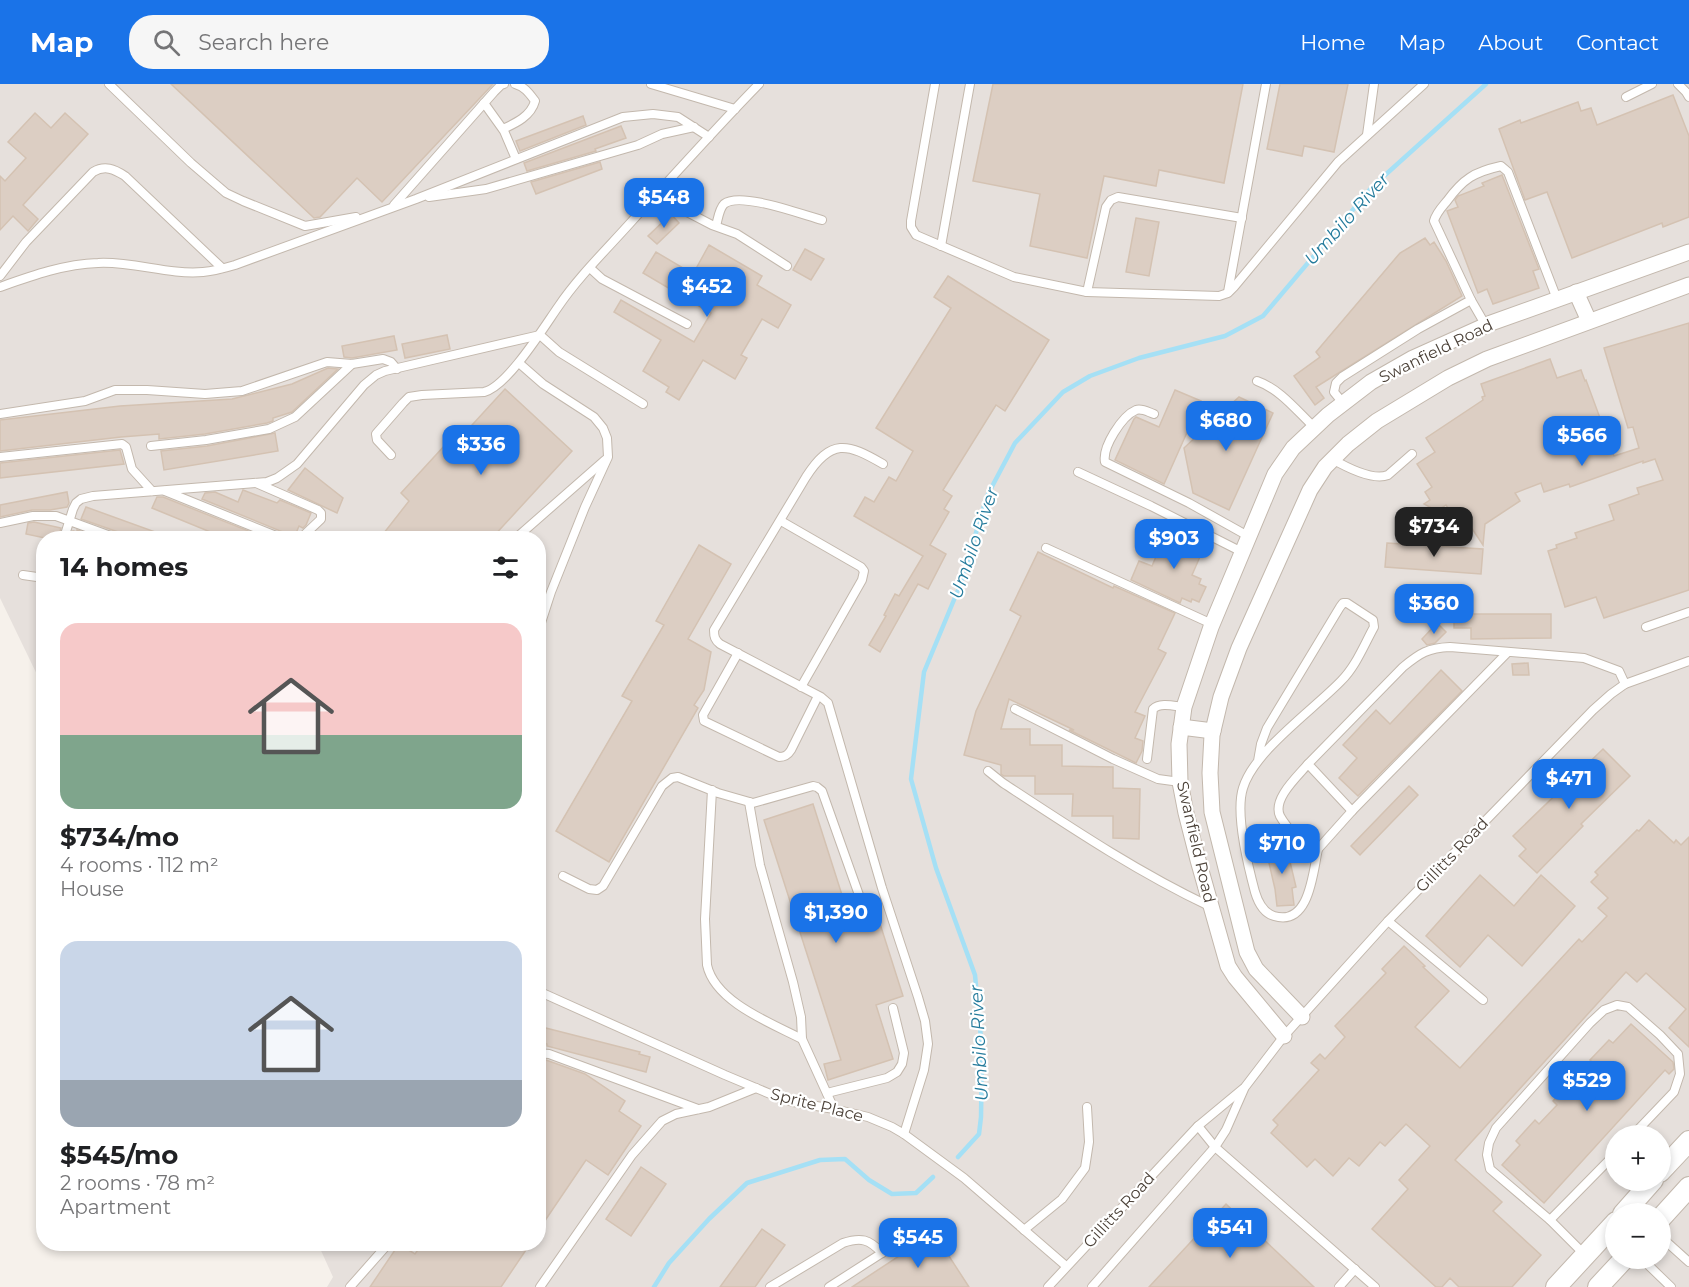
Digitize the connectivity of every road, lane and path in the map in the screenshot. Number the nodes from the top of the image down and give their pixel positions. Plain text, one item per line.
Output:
1 (110, 84) edge
2 (504, 84) edge
3 (515, 84) edge
4 (651, 84) edge
5 (759, 84) edge
6 (935, 84) edge
7 (970, 84) edge
8 (1266, 84) edge
9 (1374, 84) edge
10 (1424, 84) edge
11 (1652, 84) edge
12 (1678, 84) edge
13 (1626, 97) dead end
14 (1689, 97) edge
15 (484, 103) junction
16 (735, 109) junction
17 (694, 127) junction
18 (503, 129) junction
19 (1366, 135) junction
20 (709, 137) junction
21 (516, 159) junction
22 (658, 193) junction
23 (416, 199) junction
24 (393, 206) junction
25 (375, 214) junction
26 (1242, 218) junction
27 (822, 220) dead end
28 (716, 226) junction
29 (941, 246) junction
30 (1689, 252) edge
31 (787, 266) dead end
32 (222, 268) junction
33 (590, 268) junction
34 (0, 276) edge
35 (1689, 285) edge
36 (0, 287) edge
37 (1087, 292) junction
38 (1576, 292) junction
39 (1228, 293) junction
40 (1557, 299) junction
41 (1471, 300) junction
42 (1589, 321) junction
43 (687, 324) dead end
44 (1486, 326) junction
45 (540, 335) junction
46 (519, 363) junction
47 (352, 364) junction
48 (397, 369) junction
49 (1257, 381) dead end
50 (643, 404) dead end
51 (1343, 404) junction
52 (0, 414) edge
53 (1154, 414) dead end
54 (1314, 427) junction
55 (151, 446) dead end
56 (1412, 454) dead end
57 (391, 455) dead end
58 (0, 457) edge
59 (608, 457) junction
60 (1332, 459) junction
61 (883, 464) dead end
62 (1078, 472) dead end
63 (255, 483) junction
64 (164, 490) junction
65 (152, 491) junction
66 (69, 521) junction
67 (781, 521) junction
68 (0, 523) edge
69 (66, 531) edge
70 (97, 531) edge
71 (264, 531) edge
72 (308, 531) edge
73 (524, 531) edge
74 (1248, 536) junction
75 (1046, 548) dead end
76 (1242, 552) junction
77 (23, 575) dead end
78 (36, 577) edge
79 (546, 607) edge
80 (1689, 612) edge
81 (1212, 624) junction
82 (1646, 627) dead end
83 (738, 653) junction
84 (1507, 653) junction
85 (1689, 660) edge
86 (1625, 684) junction
87 (801, 687) junction
88 (818, 696) junction
89 (1184, 707) junction
90 (1015, 709) dead end
91 (1181, 727) junction
92 (1213, 730) junction
93 (1147, 759) dead end
94 (1258, 761) junction
95 (1308, 764) junction
96 (988, 771) dead end
97 (1180, 782) junction
98 (712, 790) junction
99 (749, 802) junction
100 (1352, 811) junction
101 (1318, 849) junction
102 (1223, 853) junction
103 (1198, 860) junction
104 (563, 876) dead end
105 (859, 895) dead end
106 (1211, 907) junction
107 (1388, 921) junction
108 (546, 995) edge
109 (1483, 1000) dead end
110 (893, 1008) dead end
111 (1302, 1017) junction
112 (1284, 1036) junction
113 (802, 1039) junction
114 (546, 1054) edge
115 (1245, 1087) junction
116 (756, 1088) junction
117 (827, 1093) junction
118 (1087, 1107) dead end
119 (699, 1109) junction
120 (834, 1109) junction
121 (1642, 1125) edge
122 (1198, 1126) junction
123 (904, 1134) junction
124 (1689, 1141) edge
125 (1215, 1147) junction
126 (1671, 1160) edge
127 (1605, 1164) edge
128 (1689, 1187) edge
129 (1643, 1191) edge
130 (1633, 1203) edge
131 (1671, 1207) edge
132 (1550, 1220) junction
133 (1024, 1230) junction
134 (916, 1233) dead end
135 (1605, 1234) edge
136 (1671, 1246) edge
137 (382, 1251) edge
138 (882, 1253) junction
139 (1585, 1256) junction
140 (1689, 1262) edge
141 (1066, 1266) junction
142 (1355, 1269) junction
143 (1615, 1269) edge
144 (1652, 1269) edge
145 (350, 1287) edge
146 (540, 1287) edge
147 (770, 1287) edge
148 (829, 1287) edge
149 (1048, 1287) edge
150 (1092, 1287) edge
151 (1339, 1287) edge
152 (1375, 1287) edge
153 (1556, 1287) edge
154 (1598, 1287) edge
155 (1671, 1287) edge

1 - 25 lane
2 - 15 lane
3 - 18 lane
4 - 16 lane
5 - 16 lane
6 - 29 lane
7 - 29 lane
8 - 26 lane
9 - 19 lane
10 - 19 lane
11 - 13 lane
12 - 14 lane
15 - 18 lane
15 - 24 lane
16 - 20 lane
17 - 20 lane
17 - 21 lane
17 - 23 lane
18 - 21 lane
19 - 39 lane
20 - 22 lane
21 - 23 lane
22 - 28 lane
22 - 33 lane
23 - 24 lane
24 - 25 lane
25 - 32 lane
26 - 37 lane
26 - 39 lane
27 - 28 lane
28 - 31 lane
29 - 37 lane
30 - 38 street, Swanfield Road
32 - 34 lane
32 - 36 lane
33 - 43 lane
33 - 45 lane
35 - 42 street, Swanfield Road
37 - 39 lane
38 - 40 street, Swanfield Road
38 - 42 street
40 - 41 lane
40 - 44 street, Swanfield Road
41 - 44 lane
41 - 51 lane
42 - 60 street, Swanfield Road
44 - 51 street, Swanfield Road
45 - 46 lane
45 - 48 lane
45 - 50 lane
46 - 57 lane
46 - 59 lane
47 - 48 lane
47 - 52 lane
47 - 55 lane
48 - 63 lane
49 - 54 lane
51 - 54 street, Swanfield Road
53 - 74 lane
54 - 74 street, Swanfield Road
56 - 60 lane
58 - 65 lane
59 - 73 lane
59 - 79 lane
60 - 92 street, Swanfield Road
61 - 67 lane
62 - 76 lane
63 - 64 lane
63 - 72 lane
64 - 65 lane
64 - 71 lane
65 - 66 lane
66 - 68 lane
66 - 69 lane
66 - 70 lane
67 - 83 lane
67 - 87 lane
74 - 76 street, Swanfield Road
75 - 81 lane
76 - 81 street, Swanfield Road
77 - 78 lane
80 - 82 lane
81 - 89 street, Swanfield Road
83 - 87 lane
83 - 88 lane
84 - 86 lane
84 - 95 lane
84 - 100 lane
85 - 86 lane, Gillitts Road
86 - 107 lane, Gillitts Road
87 - 88 lane
88 - 123 lane
89 - 91 street, Swanfield Road
89 - 93 lane
90 - 97 lane
91 - 92 street
91 - 97 street, Swanfield Road
92 - 102 street, Swanfield Road
94 - 94 lane
94 - 101 lane
95 - 100 lane
95 - 101 lane
96 - 106 lane
97 - 103 street, Swanfield Road
98 - 99 lane
98 - 104 lane
98 - 113 lane
99 - 105 lane
99 - 113 lane
100 - 101 lane
102 - 103 street
102 - 111 street, Swanfield Road
103 - 106 street, Swanfield Road
106 - 112 street, Swanfield Road
107 - 109 lane
107 - 111 lane, Gillitts Road
108 - 116 lane, Sprite Place
110 - 117 lane
111 - 112 lane, Gillitts Road
112 - 115 lane, Gillitts Road
113 - 117 lane
114 - 119 lane
115 - 122 lane, Gillitts Road
115 - 125 lane, Gillitts Road
116 - 119 lane
116 - 120 lane, Sprite Place
117 - 120 lane
118 - 133 lane
119 - 146 lane
120 - 123 lane, Sprite Place
121 - 132 lane
122 - 125 lane
122 - 141 lane, Gillitts Road
123 - 133 lane, Sprite Place
124 - 126 street
125 - 142 lane
125 - 150 lane, Gillitts Road
127 - 132 lane
128 - 131 street
129 - 130 street
132 - 139 lane
133 - 141 lane, Sprite Place
134 - 138 lane
135 - 139 street
136 - 140 lane
137 - 145 lane
138 - 147 lane
138 - 148 lane
139 - 153 street
141 - 149 lane, Gillitts Road
142 - 151 lane
142 - 152 lane
143 - 154 street
144 - 155 lane

